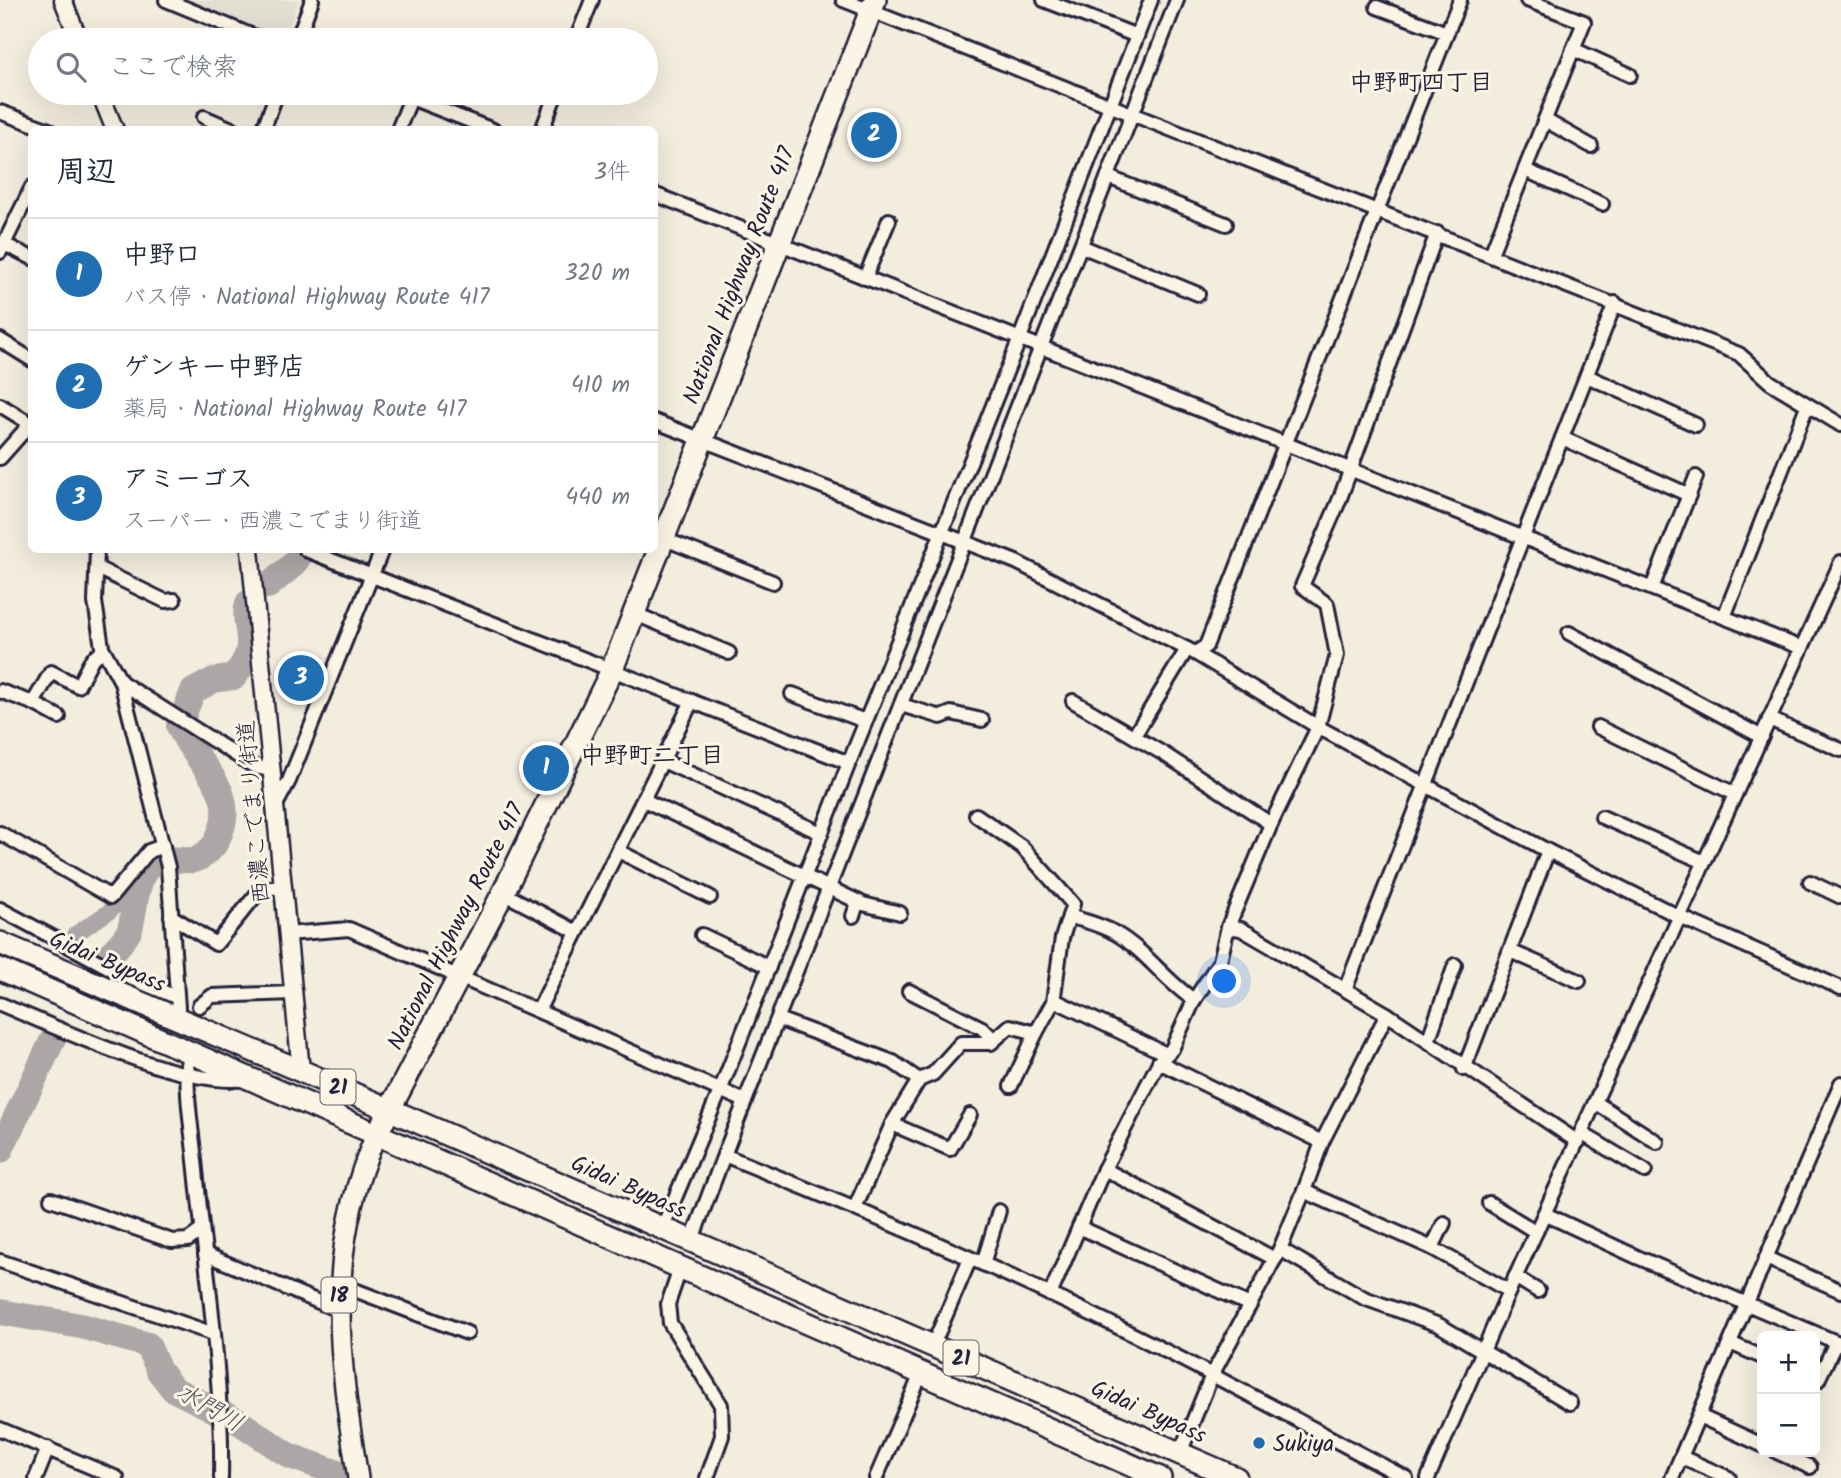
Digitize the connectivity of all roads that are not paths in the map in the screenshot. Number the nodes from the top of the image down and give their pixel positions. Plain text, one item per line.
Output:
1 (63, 0) edge
2 (166, 0) edge
3 (312, 0) edge
4 (592, 0) edge
5 (843, 0) edge
6 (1044, 0) edge
7 (1151, 0) edge
8 (1177, 0) edge
9 (1460, 0) edge
10 (1527, 0) edge
11 (873, 5) edge
12 (1377, 7) dead end
13 (74, 28) edge
14 (235, 28) edge
15 (302, 28) edge
16 (581, 28) edge
17 (1447, 33) junction
18 (1137, 36) junction
19 (1573, 49) junction
20 (1630, 75) dead end
21 (105, 105) edge
22 (273, 105) edge
23 (408, 105) edge
24 (429, 105) edge
25 (551, 105) edge
26 (1121, 110) junction
27 (0, 112) edge
28 (204, 117) dead end
29 (1545, 120) junction
30 (38, 126) edge
31 (113, 126) edge
32 (225, 126) edge
33 (267, 126) edge
34 (400, 126) edge
35 (483, 126) edge
36 (544, 126) edge
37 (1591, 146) dead end
38 (1525, 170) junction
39 (1108, 177) junction
40 (28, 195) edge
41 (658, 196) edge
42 (1602, 204) dead end
43 (1378, 210) junction
44 (889, 220) dead end
45 (1226, 224) dead end
46 (1437, 233) junction
47 (779, 244) junction
48 (1082, 246) junction
49 (2, 248) edge
50 (1491, 254) junction
51 (28, 257) edge
52 (864, 278) junction
53 (1198, 293) dead end
54 (1615, 303) junction
55 (0, 340) edge
56 (1030, 342) junction
57 (28, 358) edge
58 (1587, 376) junction
59 (0, 405) edge
60 (1807, 406) junction
61 (658, 422) edge
62 (1696, 425) dead end
63 (1841, 425) edge
64 (28, 428) edge
65 (28, 430) edge
66 (1562, 438) junction
67 (702, 439) junction
68 (1287, 442) junction
69 (0, 458) edge
70 (1350, 467) junction
71 (1696, 477) dead end
72 (1689, 495) junction
73 (954, 535) junction
74 (1524, 537) junction
75 (662, 538) junction
76 (658, 549) edge
77 (97, 553) edge
78 (250, 553) edge
79 (315, 553) edge
80 (381, 553) edge
81 (656, 553) edge
82 (1841, 562) edge
83 (96, 568) junction
84 (372, 576) junction
85 (773, 582) dead end
86 (1652, 588) junction
87 (174, 600) dead end
88 (634, 613) junction
89 (1724, 617) junction
90 (1569, 633) dead end
91 (1802, 648) junction
92 (103, 650) junction
93 (1191, 651) junction
94 (729, 653) dead end
95 (611, 672) junction
96 (121, 682) junction
97 (0, 691) edge
98 (792, 694) dead end
99 (692, 701) junction
100 (1073, 701) dead end
101 (33, 703) junction
102 (901, 705) junction
103 (59, 717) dead end
104 (1769, 719) junction
105 (982, 720) dead end
106 (865, 721) junction
107 (1318, 727) junction
108 (1598, 727) dead end
109 (1134, 736) junction
110 (1762, 737) junction
111 (1841, 750) edge
112 (663, 761) junction
113 (849, 763) junction
114 (272, 770) junction
115 (1427, 786) junction
116 (1735, 794) junction
117 (644, 800) junction
118 (276, 805) junction
119 (976, 815) dead end
120 (1602, 817) dead end
121 (1271, 824) junction
122 (0, 833) edge
123 (821, 834) junction
124 (164, 848) junction
125 (618, 851) junction
126 (1548, 851) junction
127 (1704, 862) junction
128 (817, 882) junction
129 (1810, 882) dead end
130 (283, 887) junction
131 (503, 893) junction
132 (710, 897) dead end
133 (1841, 897) edge
134 (858, 901) junction
135 (0, 909) edge
136 (900, 913) dead end
137 (171, 916) junction
138 (853, 916) dead end
139 (1069, 916) junction
140 (1680, 917) junction
141 (1228, 927) junction
142 (577, 932) junction
143 (287, 934) junction
144 (702, 935) dead end
145 (0, 943) edge
146 (1510, 951) junction
147 (1455, 965) dead end
148 (769, 967) junction
149 (0, 970) edge
150 (460, 975) junction
151 (1579, 981) dead end
152 (1841, 988) edge
153 (1345, 990) junction
154 (909, 991) dead end
155 (293, 993) junction
156 (1054, 1000) junction
157 (1194, 1000) junction
158 (0, 1004) edge
159 (199, 1006) dead end
160 (175, 1007) junction
161 (537, 1011) junction
162 (1387, 1014) junction
163 (778, 1019) junction
164 (1035, 1033) junction
165 (995, 1040) junction
166 (1428, 1041) junction
167 (1161, 1058) junction
168 (187, 1063) junction
169 (1464, 1069) junction
170 (301, 1071) junction
171 (919, 1080) junction
172 (1841, 1083) edge
173 (1012, 1086) dead end
174 (733, 1096) junction
175 (1595, 1102) junction
176 (390, 1110) junction
177 (970, 1115) dead end
178 (892, 1124) junction
179 (376, 1135) junction
180 (1579, 1137) junction
181 (1322, 1142) junction
182 (1657, 1142) dead end
183 (724, 1155) junction
184 (1104, 1169) junction
185 (1645, 1171) dead end
186 (1304, 1191) junction
187 (51, 1199) dead end
188 (1489, 1203) dead end
189 (856, 1208) junction
190 (999, 1211) dead end
191 (1545, 1214) junction
192 (1444, 1223) dead end
193 (1079, 1227) junction
194 (202, 1230) junction
195 (1536, 1232) junction
196 (678, 1236) junction
197 (1432, 1248) junction
198 (205, 1254) junction
199 (1278, 1254) junction
200 (1766, 1258) junction
201 (0, 1261) edge
202 (976, 1261) junction
203 (674, 1263) junction
204 (1515, 1277) junction
205 (339, 1284) junction
206 (1509, 1291) junction
207 (1538, 1291) dead end
208 (1841, 1292) edge
209 (1050, 1295) junction
210 (1747, 1304) junction
211 (1250, 1305) junction
212 (340, 1311) junction
213 (467, 1333) dead end
214 (214, 1334) junction
215 (1730, 1343) junction
216 (1839, 1343) edge
217 (933, 1345) junction
218 (1482, 1351) junction
219 (1757, 1355) edge
220 (921, 1374) junction
221 (1212, 1375) junction
222 (1820, 1376) edge
223 (1570, 1403) dead end
224 (1699, 1416) junction
225 (0, 1429) edge
226 (1757, 1443) edge
227 (48, 1448) junction
228 (1180, 1453) junction
229 (1681, 1457) junction
230 (1788, 1457) edge
231 (1810, 1467) dead end
232 (356, 1469) edge
233 (36, 1478) edge
234 (117, 1478) edge
235 (221, 1478) edge
236 (707, 1478) edge
237 (876, 1478) edge
238 (1160, 1478) edge
239 (1236, 1478) edge
240 (1406, 1478) edge
241 (1428, 1478) edge
242 (1672, 1478) edge
243 (1729, 1478) edge

1 - 13 street
2 - 14 street
3 - 15 street
4 - 16 street
5 - 11 street
6 - 18 street
7 - 18 street
8 - 26 street
9 - 17 street
10 - 19 street
11 - 26 street
11 - 47 highway, National Highway Route 417
12 - 17 street
17 - 43 street
18 - 26 street
19 - 20 street
19 - 29 street
21 - 31 street
22 - 33 street
23 - 34 street
24 - 35 street
25 - 36 street
26 - 39 street
26 - 43 street
26 - 56 street
27 - 30 street
28 - 32 street
29 - 37 street
29 - 38 street
38 - 42 street
38 - 50 street
39 - 45 street
39 - 48 street
40 - 49 street
41 - 47 street
43 - 46 street
43 - 68 street
44 - 52 street
46 - 50 street
46 - 70 street
47 - 52 street
47 - 67 highway, National Highway Route 417
48 - 53 street
48 - 56 street
49 - 51 street
50 - 54 street
52 - 56 street
54 - 58 street
54 - 60 street
55 - 57 street
56 - 68 street
56 - 73 street
56 - 73 street
58 - 62 street
58 - 66 street
59 - 64 street
60 - 63 street
60 - 89 street
61 - 67 street
65 - 69 street
66 - 72 street
66 - 74 street
67 - 73 street
67 - 75 highway, National Highway Route 417
68 - 70 street
68 - 93 street
70 - 74 street
70 - 107 street
71 - 72 street
72 - 86 street
73 - 93 street
73 - 102 street
73 - 106 street
74 - 86 street
74 - 115 street
75 - 76 highway, National Highway Route 417
75 - 85 street
77 - 83 street
78 - 114 street, 西濃こでまり街道
79 - 84 street
80 - 84 street
81 - 88 highway, National Highway Route 417
82 - 91 street
83 - 87 street
83 - 92 street
84 - 95 street
84 - 118 street
86 - 89 street
88 - 94 street
88 - 95 highway, National Highway Route 417
89 - 91 street
90 - 110 street
91 - 104 street
92 - 96 street
92 - 101 street
93 - 107 street
93 - 109 street
95 - 99 street
95 - 131 highway, National Highway Route 417
96 - 114 street
96 - 124 street
97 - 101 street
98 - 106 street
99 - 112 street
99 - 113 street
100 - 109 street
101 - 103 street
102 - 105 street
102 - 128 street
104 - 110 street
104 - 111 street
106 - 113 street
107 - 115 street
107 - 121 street
108 - 116 street
109 - 121 street
110 - 116 street
112 - 117 street
112 - 123 street
113 - 123 street
114 - 118 street, 西濃こでまり街道
115 - 126 street
115 - 153 street
116 - 127 street
117 - 125 street
117 - 128 street
118 - 130 street, 西濃こでまり街道
119 - 139 street
120 - 127 street
121 - 141 street
122 - 124 street
123 - 128 street
124 - 137 street
125 - 132 street
125 - 142 street
126 - 140 street
126 - 146 street
127 - 140 street
128 - 134 street
128 - 148 street
128 - 163 street
129 - 133 street
130 - 137 street
130 - 143 street, 西濃こでまり街道
131 - 142 street
131 - 150 highway, National Highway Route 417
134 - 136 street
134 - 138 street
135 - 160 street
137 - 160 street
139 - 156 street
139 - 157 street
140 - 152 street
140 - 175 street
141 - 153 street
141 - 157 street
142 - 161 street
143 - 150 street
143 - 155 street, 西濃こでまり街道
144 - 148 street
145 - 160 highway, Gidai Bypass / 21
146 - 151 street
146 - 169 street
147 - 166 street
148 - 174 street
149 - 168 highway, 21
150 - 161 street
150 - 176 highway, National Highway Route 417
153 - 162 street
154 - 165 street
155 - 159 street
155 - 170 street, 西濃こでまり街道
156 - 164 street
156 - 167 street
157 - 167 street
158 - 168 street
160 - 170 highway, Gidai Bypass / 21
161 - 174 street
162 - 166 street
162 - 181 street
163 - 171 street
163 - 174 street
164 - 165 street
164 - 173 street
165 - 171 street
166 - 169 street
167 - 181 street
167 - 184 street
168 - 179 highway, 21
168 - 194 street
169 - 180 street
170 - 176 highway, Gidai Bypass / 21
171 - 178 street
172 - 200 street
174 - 183 street
174 - 196 street
175 - 180 street
175 - 182 street
176 - 179 highway, National Highway Route 417
176 - 196 highway, Gidai Bypass / 21
177 - 178 street
178 - 189 street
179 - 203 highway, 21
179 - 205 main road, 18
180 - 185 street
180 - 191 street
181 - 186 street
183 - 189 street
183 - 196 street
184 - 193 street
184 - 199 street
186 - 197 street
186 - 199 street
187 - 194 street
188 - 195 street
189 - 202 street
190 - 202 street
191 - 195 street
191 - 210 street
192 - 197 street
193 - 209 street
193 - 211 street
194 - 198 street
195 - 204 street
196 - 217 highway, Gidai Bypass / 21
197 - 206 street
198 - 212 street
198 - 214 street
199 - 211 street
199 - 218 street
200 - 208 street
200 - 210 street
201 - 214 street
202 - 209 street
202 - 217 street
203 - 220 highway, 21
203 - 236 street
204 - 206 street
204 - 207 street
205 - 212 main road, 18
205 - 213 street
206 - 218 street
209 - 221 street
210 - 215 street
210 - 216 street
211 - 221 street
212 - 232 main road, 18
214 - 235 street
215 - 219 street
215 - 224 street
216 - 222 street
217 - 228 highway, Gidai Bypass / 21
218 - 223 street
218 - 241 street
220 - 237 street
220 - 238 highway, 21
221 - 228 street
221 - 240 street
224 - 226 street
224 - 229 street
225 - 227 street
227 - 233 street
227 - 234 street
228 - 239 highway, Gidai Bypass / 21
229 - 242 street
229 - 243 street
230 - 231 street

